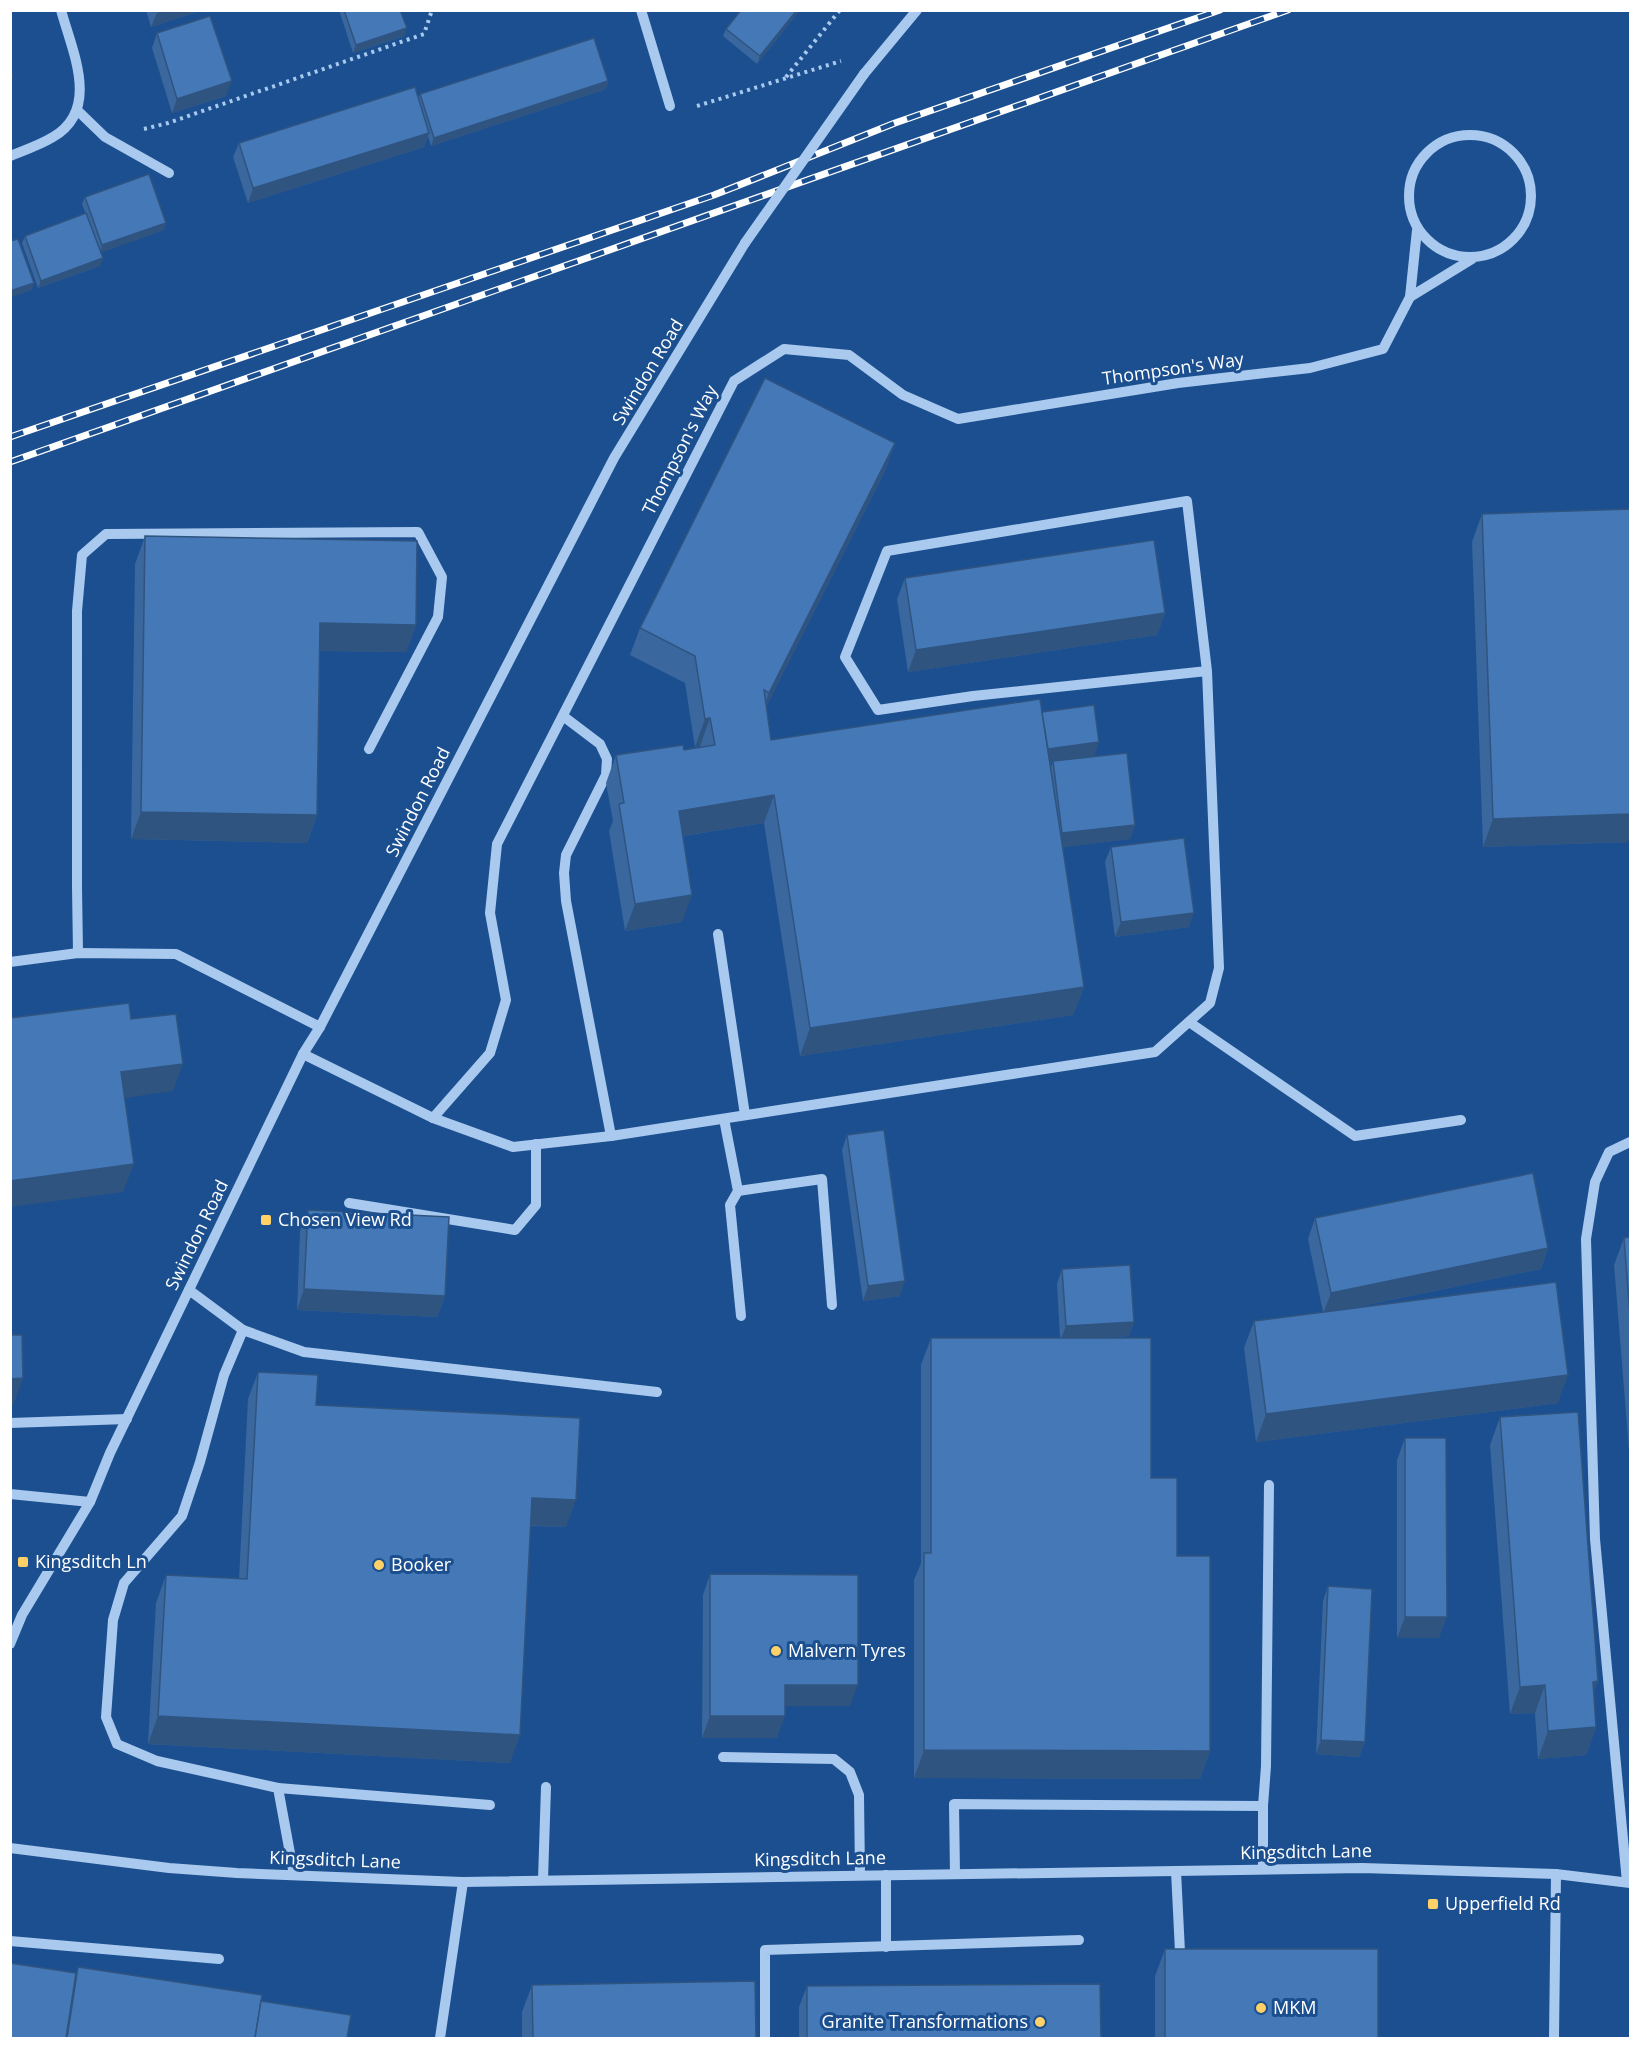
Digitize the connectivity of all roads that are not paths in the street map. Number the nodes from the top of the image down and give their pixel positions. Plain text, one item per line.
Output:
1 (61, 10) edge
2 (641, 10) edge
3 (917, 10) edge
4 (670, 106) road end
5 (77, 110) junction
6 (10, 156) edge
7 (169, 173) dead end
8 (1417, 230) junction
9 (1472, 259) junction
10 (1410, 297) junction
11 (1208, 671) junction
12 (563, 716) junction
13 (369, 749) dead end
14 (718, 934) dead end
15 (78, 953) junction
16 (10, 962) edge
17 (1189, 1022) junction
18 (320, 1027) junction
19 (303, 1054) junction
20 (745, 1116) junction
21 (433, 1118) junction
22 (724, 1119) junction
23 (1461, 1120) dead end
24 (611, 1136) junction
25 (1630, 1142) edge
26 (536, 1144) junction
27 (738, 1191) junction
28 (350, 1203) dead end
29 (189, 1290) junction
30 (832, 1305) dead end
31 (741, 1316) dead end
32 (243, 1330) junction
33 (657, 1392) dead end
34 (127, 1419) junction
35 (10, 1424) edge
36 (1269, 1485) dead end
37 (10, 1494) edge
38 (90, 1502) junction
39 (10, 1644) edge
40 (723, 1757) dead end
41 (546, 1787) dead end
42 (278, 1788) junction
43 (490, 1805) dead end
44 (1263, 1806) junction
45 (10, 1848) edge
46 (1263, 1869) junction
47 (1176, 1871) junction
48 (955, 1874) junction
49 (1556, 1874) junction
50 (294, 1875) junction
51 (860, 1875) junction
52 (886, 1875) junction
53 (543, 1880) junction
54 (463, 1882) junction
55 (1629, 1883) edge
56 (10, 1941) edge
57 (1079, 1941) dead end
58 (886, 1947) junction
59 (1180, 1952) edge
60 (219, 1959) dead end
61 (440, 2038) edge
62 (765, 2038) edge
63 (1554, 2038) edge

1 - 5 street
2 - 4 street
3 - 18 street, Swindon Road, bridge
5 - 6 street
5 - 7 street
8 - 9 street
8 - 9 street
8 - 10 street
9 - 10 street
10 - 12 street, Thompson's Way
11 - 11 street
11 - 17 street
12 - 21 street, Thompson's Way
12 - 24 street
13 - 15 street
14 - 20 street
15 - 16 street
15 - 18 street
17 - 20 street
17 - 23 street
18 - 19 street, Swindon Road
19 - 21 street
19 - 29 street, Swindon Road
20 - 22 street
21 - 26 street
22 - 24 street
22 - 27 street
24 - 26 street
25 - 55 street
26 - 28 street
27 - 30 street
27 - 31 street
29 - 32 street
29 - 34 street, Swindon Road
32 - 33 street
32 - 42 street
34 - 35 street
34 - 38 street, Swindon Road
36 - 44 street
37 - 38 street
38 - 39 street, Swindon Road
40 - 51 street
41 - 53 street
42 - 43 street
42 - 50 street
44 - 46 street
44 - 48 street
45 - 50 street, Kingsditch Lane
46 - 47 street, Kingsditch Lane
46 - 49 street, Kingsditch Lane
47 - 48 street, Kingsditch Lane
47 - 59 street
48 - 52 street, Kingsditch Lane
49 - 55 street, Kingsditch Lane
49 - 63 street
50 - 54 street, Kingsditch Lane
51 - 52 street, Kingsditch Lane
51 - 53 street, Kingsditch Lane
52 - 58 street
53 - 54 street, Kingsditch Lane
54 - 61 street
56 - 60 street
57 - 58 street
58 - 62 street

